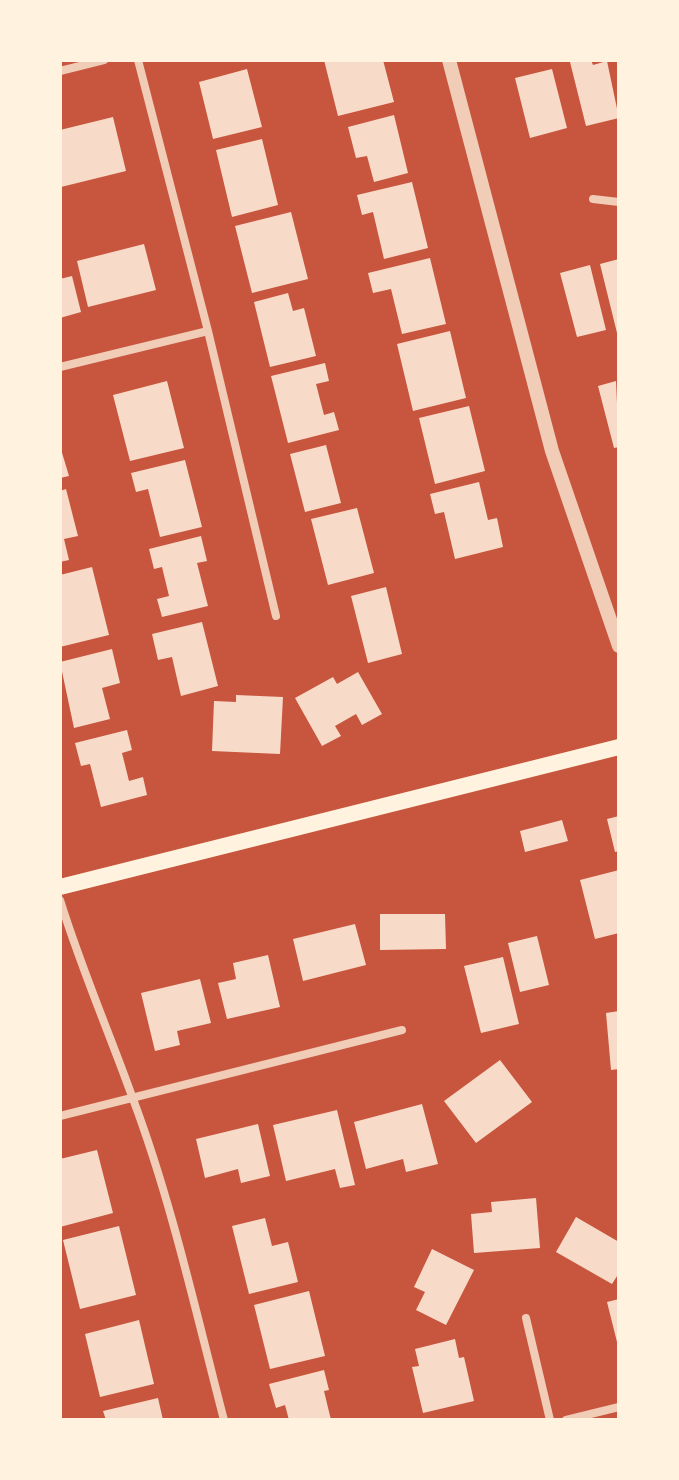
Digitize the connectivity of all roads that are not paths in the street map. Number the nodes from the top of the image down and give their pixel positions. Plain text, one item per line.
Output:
1 (104, 60) edge
2 (138, 60) edge
3 (449, 60) edge
4 (60, 71) edge
5 (593, 199) dead end
6 (619, 202) edge
7 (208, 331) junction
8 (60, 367) edge
9 (276, 616) dead end
10 (619, 646) edge
11 (619, 747) edge
12 (60, 887) edge
13 (60, 900) edge
14 (402, 1030) dead end
15 (134, 1099) junction
16 (60, 1116) edge
17 (526, 1318) dead end
18 (619, 1407) edge
19 (224, 1420) edge
20 (550, 1420) edge
21 (566, 1420) edge

1 - 4 street
2 - 7 street
3 - 10 street
5 - 6 street
7 - 8 street
7 - 9 street
11 - 12 main road
13 - 15 street
14 - 15 street
15 - 16 street
15 - 19 street
17 - 20 street
18 - 21 street

